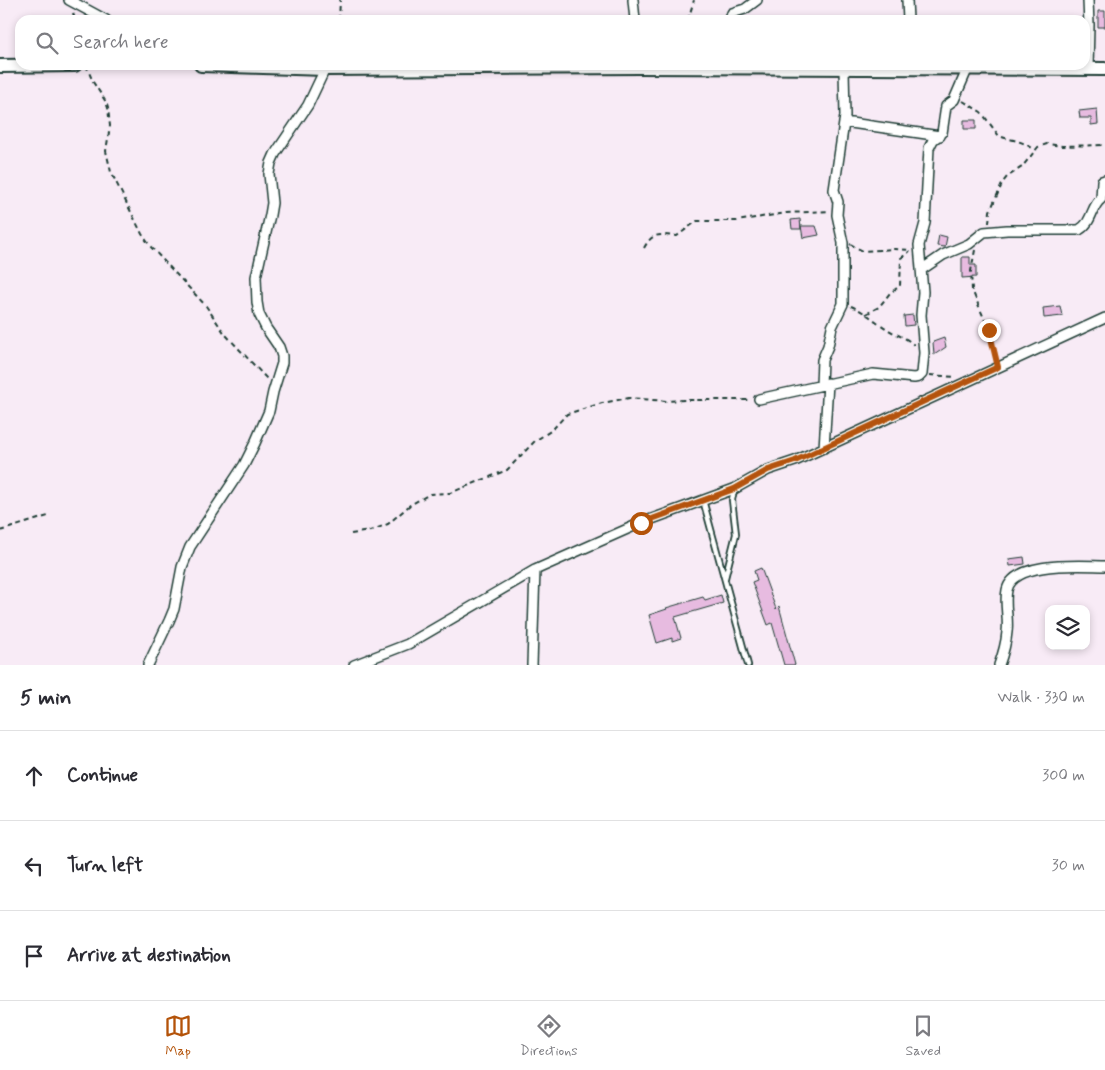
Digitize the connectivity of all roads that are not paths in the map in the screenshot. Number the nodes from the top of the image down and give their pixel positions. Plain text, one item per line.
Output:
1 (69, 0) edge
2 (633, 0) edge
3 (757, 0) edge
4 (907, 0) edge
5 (1088, 0) edge
6 (97, 15) edge
7 (634, 15) edge
8 (731, 15) edge
9 (908, 15) edge
10 (1089, 15) edge
11 (0, 66) edge
12 (15, 66) edge
13 (1090, 69) edge
14 (1105, 69) edge
15 (325, 70) edge
16 (844, 70) edge
17 (967, 70) edge
18 (844, 122) junction
19 (940, 136) junction
20 (1105, 180) edge
21 (921, 270) junction
22 (1105, 318) edge
23 (824, 384) junction
24 (760, 399) road end
25 (826, 434) junction
26 (837, 442) junction
27 (824, 448) junction
28 (734, 489) junction
29 (703, 500) junction
30 (1105, 566) edge
31 (536, 570) junction
32 (724, 579) junction
33 (148, 665) edge
34 (354, 665) edge
35 (532, 665) edge
36 (748, 665) edge
37 (999, 665) edge

1 - 6 street
2 - 7 street
3 - 8 street
4 - 9 street
5 - 10 street
11 - 12 main road
13 - 14 main road
15 - 33 street
16 - 18 street
17 - 19 street
18 - 19 street
18 - 23 street
19 - 21 street
20 - 21 street
21 - 23 street
22 - 26 street
23 - 24 street
23 - 25 street
25 - 26 street
25 - 27 street
26 - 27 street
27 - 28 street
28 - 29 street
28 - 32 lane
29 - 31 street
29 - 32 lane
30 - 37 street
31 - 34 street
31 - 35 street
32 - 36 lane

